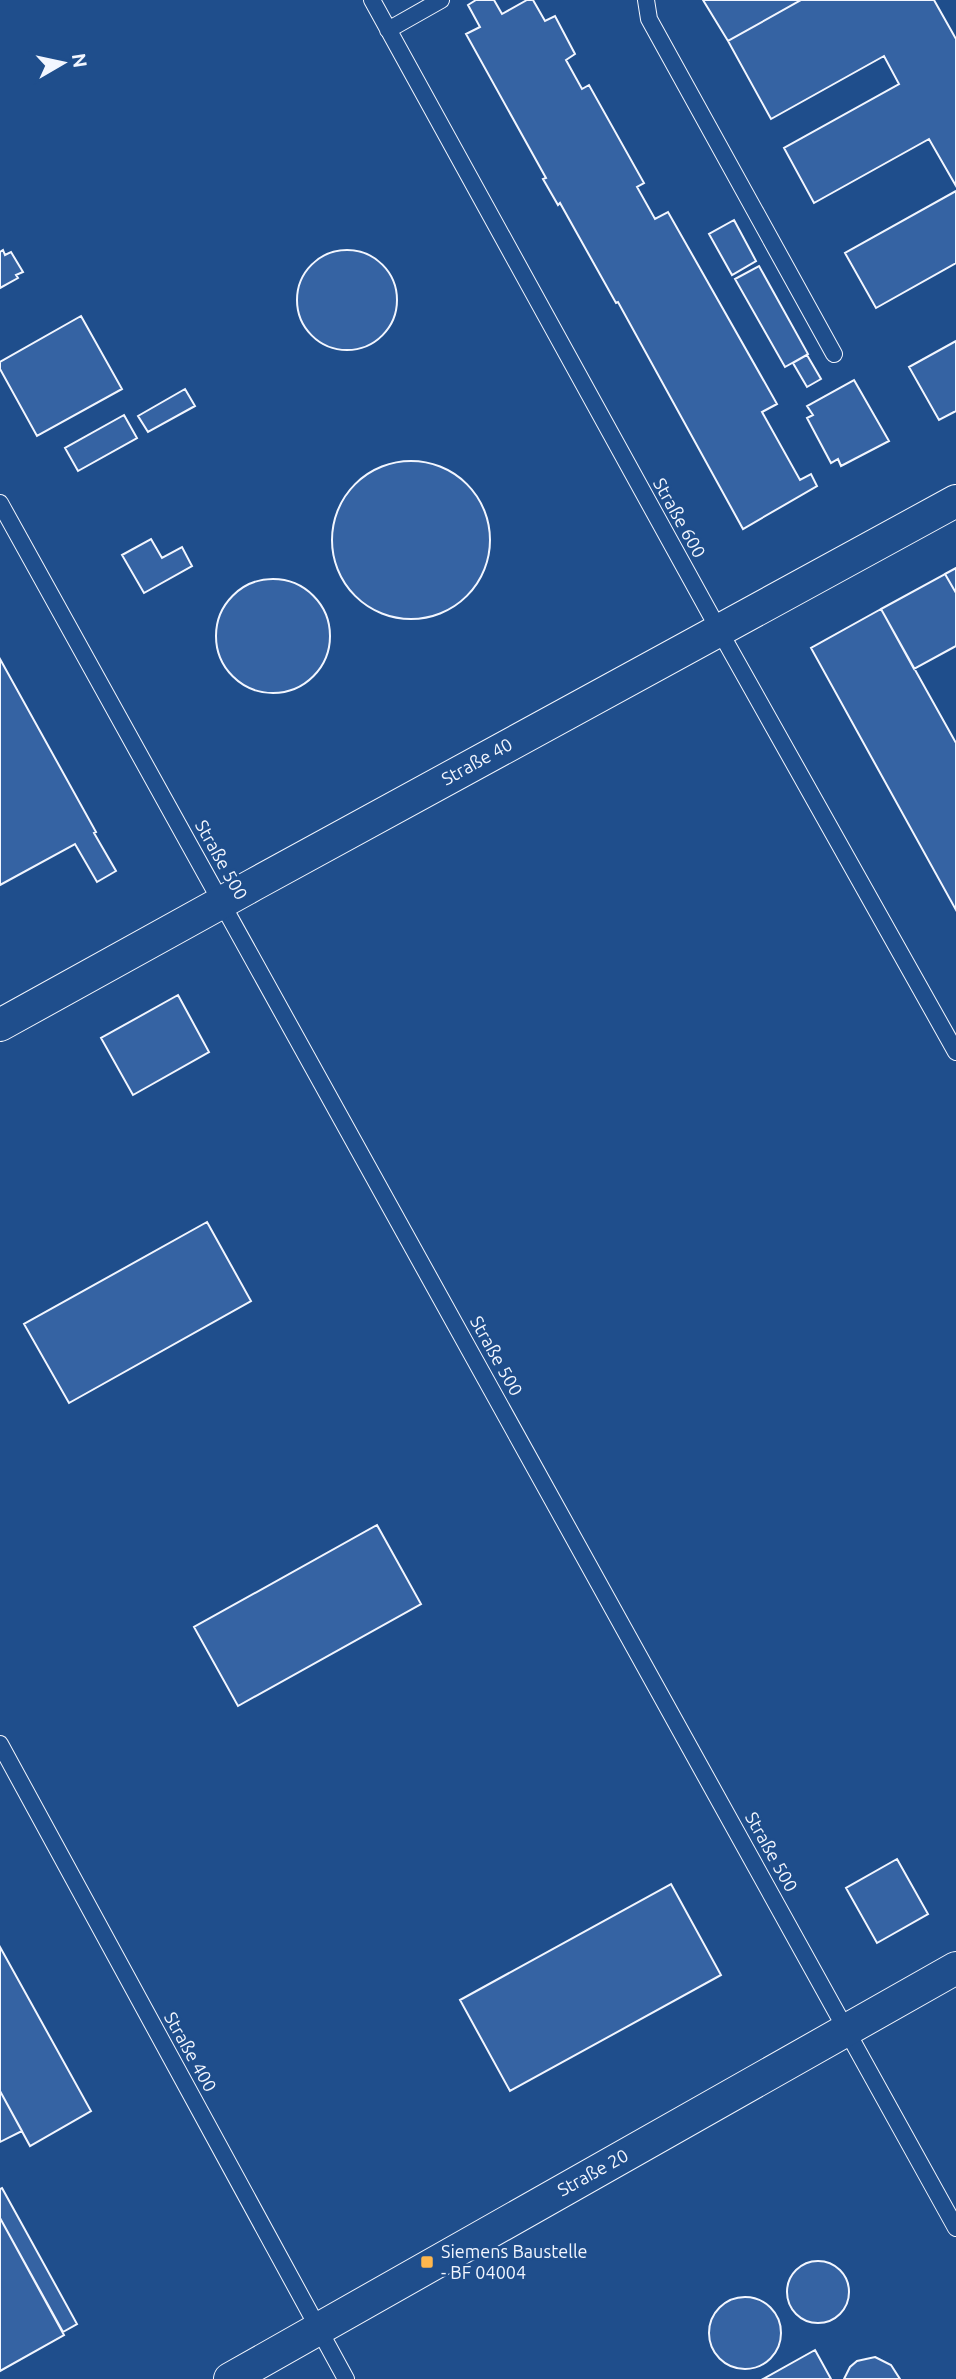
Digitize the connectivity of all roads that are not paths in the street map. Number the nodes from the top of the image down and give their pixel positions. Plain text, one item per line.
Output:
1 (372, 0) edge
2 (442, 0) edge
3 (646, 0) edge
4 (388, 30) junction
5 (834, 354) dead end
6 (956, 501) edge
7 (0, 503) edge
8 (719, 629) junction
9 (222, 902) junction
10 (0, 1026) edge
11 (956, 1052) edge
12 (0, 1744) edge
13 (956, 1968) edge
14 (847, 2029) junction
15 (956, 2228) edge
16 (318, 2329) junction
17 (230, 2379) edge
18 (346, 2379) edge

1 - 4 lane, Straße 600
2 - 4 lane
3 - 5 lane
4 - 8 lane, Straße 600
6 - 8 street, Straße 40
7 - 9 lane, Straße 500
8 - 9 street, Straße 40
8 - 11 lane, Straße 600
9 - 10 street, Straße 40
9 - 14 lane, Straße 500
12 - 16 lane, Straße 400
13 - 14 street, Straße 20
14 - 15 lane, Straße 500
14 - 16 street, Straße 20
16 - 17 street, Straße 20
16 - 18 lane, Straße 400

